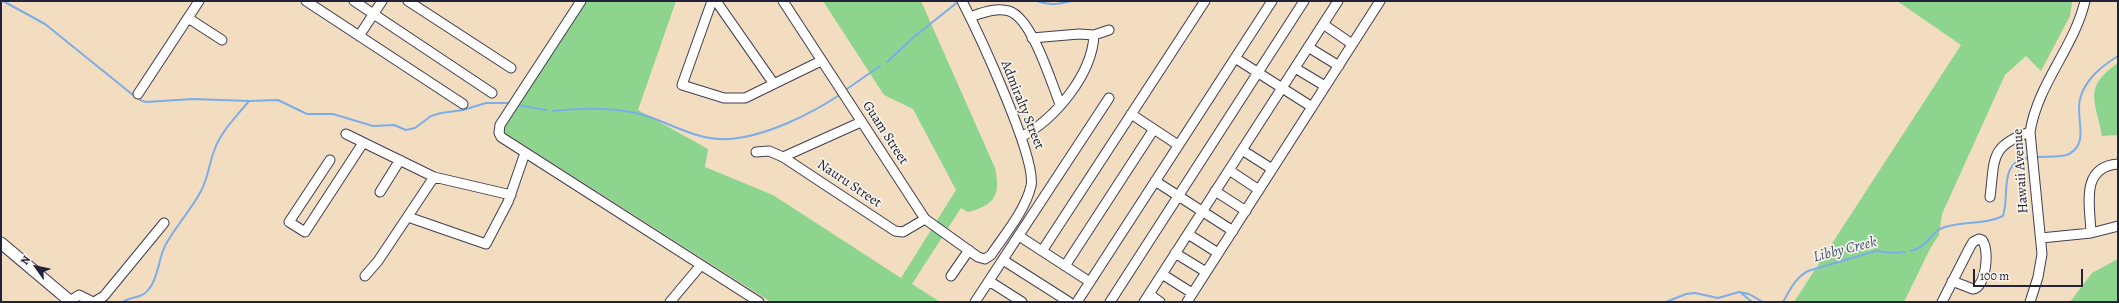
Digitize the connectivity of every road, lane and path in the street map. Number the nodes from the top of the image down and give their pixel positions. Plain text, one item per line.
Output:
1 (199, 1) edge
2 (306, 1) edge
3 (354, 1) edge
4 (382, 1) edge
5 (408, 1) edge
6 (581, 1) edge
7 (712, 1) edge
8 (716, 1) edge
9 (783, 1) edge
10 (1205, 1) edge
11 (1272, 1) edge
12 (1304, 1) edge
13 (1338, 1) edge
14 (1380, 1) edge
15 (2085, 1) edge
16 (963, 3) edge
17 (374, 14) junction
18 (970, 17) junction
19 (188, 18) junction
20 (1323, 24) junction
21 (1109, 30) dead end
22 (1094, 35) junction
23 (359, 36) junction
24 (1032, 38) junction
25 (222, 40) dead end
26 (1352, 44) junction
27 (1308, 47) junction
28 (1235, 58) junction
29 (821, 61) junction
30 (1339, 66) junction
31 (511, 68) dead end
32 (1295, 68) junction
33 (1258, 73) junction
34 (774, 84) junction
35 (1325, 86) junction
36 (1282, 88) junction
37 (492, 93) dead end
38 (138, 94) dead end
39 (1109, 98) dead end
40 (463, 104) dead end
41 (1060, 104) junction
42 (1312, 107) junction
43 (1132, 114) junction
44 (861, 122) junction
45 (1154, 128) junction
46 (2030, 132) junction
47 (346, 134) dead end
48 (1021, 137) junction
49 (363, 143) junction
50 (1178, 144) junction
51 (1242, 150) junction
52 (756, 152) dead end
53 (525, 153) junction
54 (783, 157) junction
55 (330, 160) dead end
56 (400, 160) junction
57 (2118, 164) edge
58 (1272, 169) junction
59 (1229, 170) junction
60 (434, 177) junction
61 (1155, 181) junction
62 (1259, 190) junction
63 (1215, 191) junction
64 (380, 192) dead end
65 (511, 195) junction
66 (1179, 196) junction
67 (1990, 197) dead end
68 (1202, 211) junction
69 (1246, 211) junction
70 (408, 217) junction
71 (925, 219) junction
72 (164, 223) dead end
73 (2118, 226) edge
74 (1232, 231) junction
75 (2091, 233) junction
76 (1188, 234) junction
77 (1019, 236) junction
78 (2041, 238) junction
79 (1, 243) edge
80 (969, 250) junction
81 (1042, 250) junction
82 (1175, 253) junction
83 (1218, 253) junction
84 (985, 259) joint
85 (1003, 260) junction
86 (701, 265) junction
87 (1066, 266) junction
88 (1206, 272) junction
89 (1162, 274) junction
90 (365, 276) dead end
91 (951, 276) dead end
92 (989, 281) junction
93 (1952, 281) junction
94 (1090, 282) junction
95 (1192, 294) junction
96 (1146, 298) edge
97 (71, 302) edge
98 (94, 302) edge
99 (670, 302) edge
100 (759, 302) edge
101 (975, 302) edge
102 (1022, 302) edge
103 (1069, 302) edge
104 (1077, 302) edge
105 (1110, 302) edge
106 (1160, 302) edge
107 (1187, 302) edge
108 (1942, 302) edge
109 (2030, 302) edge

1 - 19 street
2 - 23 street
3 - 17 street
4 - 17 street
5 - 31 street
6 - 53 street
7 - 34 street
8 - 34 street
9 - 29 street, Guam Street
10 - 43 street
11 - 28 street
12 - 33 street
13 - 20 street
14 - 26 street
15 - 46 street, Hawaii Avenue
16 - 18 street, Admiralty Street
17 - 23 street
17 - 37 street
18 - 24 street
18 - 48 street, Admiralty Street
19 - 25 street
19 - 38 street
20 - 26 street
20 - 27 street
21 - 22 street
22 - 24 street
22 - 41 street
23 - 40 street
24 - 41 street
26 - 30 street
27 - 30 street
27 - 32 street
28 - 33 street
28 - 50 street
29 - 34 street
29 - 44 street, Guam Street
30 - 35 street
32 - 35 street
32 - 36 street
33 - 36 street
33 - 66 street
35 - 42 street
36 - 42 street
36 - 51 street
39 - 77 street
41 - 48 street
42 - 58 street
43 - 45 street
43 - 81 street
44 - 54 street
44 - 71 street, Guam Street
45 - 50 street
45 - 87 street
46 - 67 street
46 - 78 street, Hawaii Avenue
47 - 49 street
48 - 84 street, Admiralty Street
49 - 55 street
49 - 56 street
50 - 61 street
51 - 58 street
51 - 59 street
52 - 54 street, Nauru Street
53 - 65 street
53 - 86 street
54 - 71 street, Nauru Street
56 - 60 street
56 - 64 street
57 - 75 street
58 - 62 street
59 - 62 street
59 - 63 street
60 - 65 street
60 - 70 street
61 - 66 street
61 - 94 street
62 - 69 street
63 - 68 street
63 - 69 street
65 - 70 street
66 - 68 street
66 - 105 street
68 - 74 street
68 - 76 street
69 - 74 street
70 - 90 street
71 - 80 street, Guam Street
72 - 98 street
73 - 75 street
74 - 83 street
75 - 78 street
76 - 82 street
76 - 83 street
77 - 81 street
77 - 85 street
78 - 109 street, Hawaii Avenue
79 - 97 main road
80 - 84 street, Guam Street
80 - 91 street
81 - 87 street
82 - 88 street
82 - 89 street
83 - 88 street
85 - 92 street
85 - 103 street
86 - 99 street
86 - 100 street
87 - 94 street
88 - 95 street
89 - 95 street
89 - 96 street
92 - 101 street
92 - 102 street
93 - 93 street
93 - 108 street
94 - 104 street
95 - 107 street
96 - 106 street
97 - 98 street

